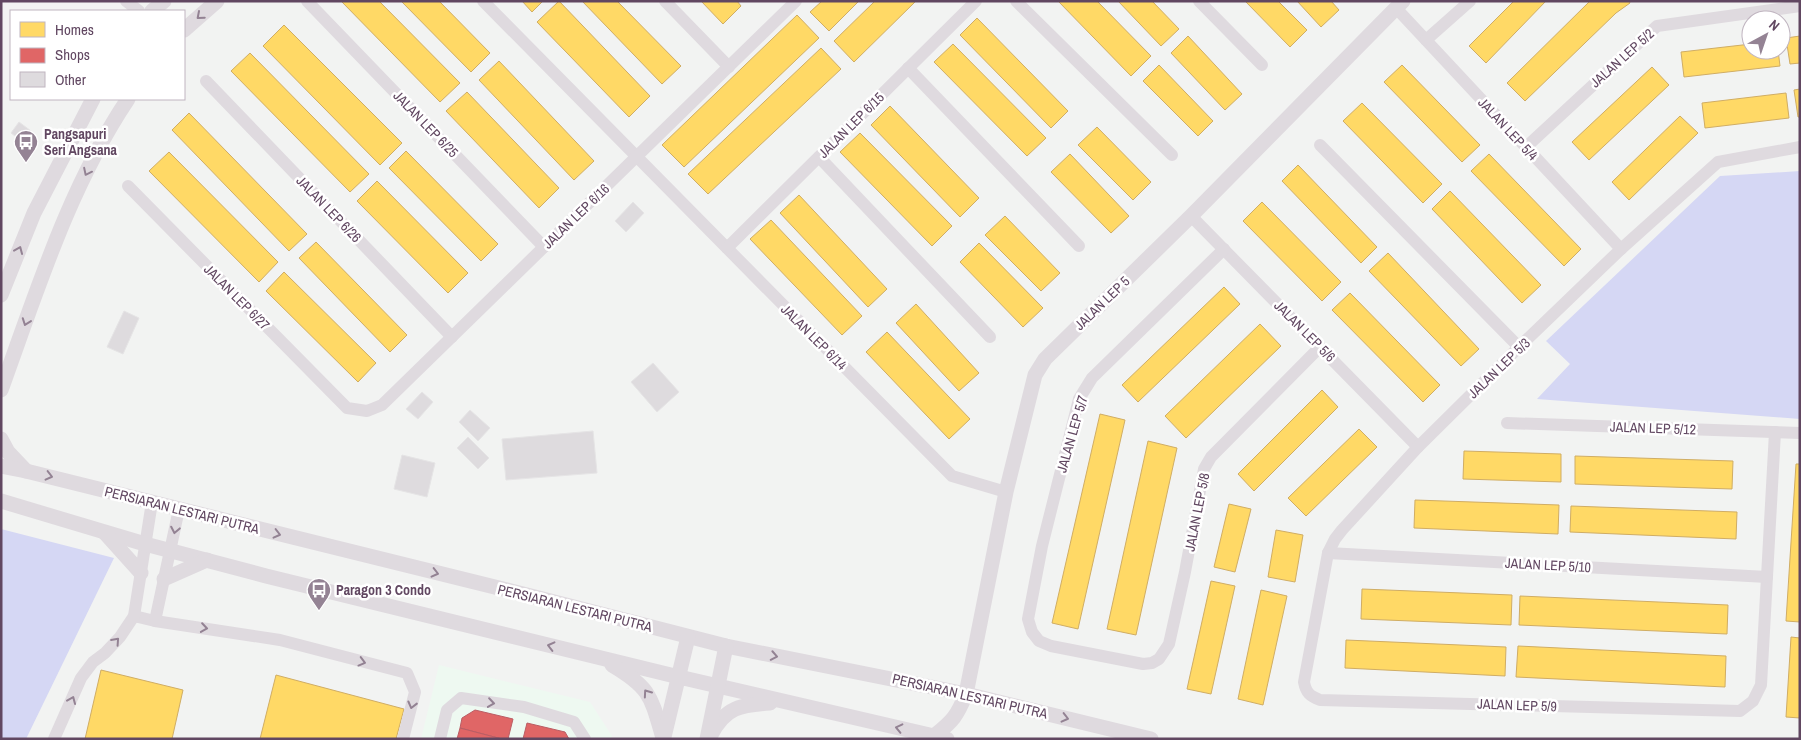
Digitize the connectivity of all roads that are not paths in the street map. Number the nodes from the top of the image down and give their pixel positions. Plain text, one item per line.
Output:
1 (126, 1) edge
2 (164, 1) edge
3 (217, 1) edge
4 (307, 1) edge
5 (483, 1) edge
6 (665, 1) edge
7 (796, 1) edge
8 (976, 1) edge
9 (1016, 1) edge
10 (1198, 1) edge
11 (1470, 1) edge
12 (1399, 4) edge
13 (1800, 6) edge
14 (138, 10) edge
15 (153, 10) edge
16 (185, 29) edge
17 (1426, 40) junction
18 (1262, 65) dead end
19 (729, 67) junction
20 (908, 68) junction
21 (206, 81) dead end
22 (92, 100) edge
23 (127, 100) edge
24 (1320, 145) dead end
25 (1526, 147) junction
26 (1800, 147) edge
27 (1172, 155) dead end
28 (819, 156) junction
29 (636, 157) junction
30 (128, 186) dead end
31 (1191, 216) junction
32 (1080, 246) dead end
33 (544, 247) junction
34 (727, 248) junction
35 (1224, 249) junction
36 (1621, 249) junction
37 (1, 296) edge
38 (452, 336) junction
39 (990, 337) dead end
40 (1320, 347) junction
41 (1519, 347) junction
42 (1, 390) edge
43 (347, 408) joint
44 (1507, 423) dead end
45 (1775, 432) junction
46 (1800, 433) edge
47 (1, 439) edge
48 (1418, 447) junction
49 (1, 466) edge
50 (26, 470) junction
51 (1006, 492) junction
52 (1, 500) edge
53 (152, 502) junction
54 (179, 509) junction
55 (105, 532) junction
56 (145, 544) junction
57 (171, 551) junction
58 (1328, 553) junction
59 (207, 560) junction
60 (141, 573) junction
61 (1767, 577) junction
62 (164, 579) junction
63 (134, 616) junction
64 (155, 621) junction
65 (688, 637) junction
66 (726, 646) junction
67 (598, 657) junction
68 (1159, 658) joint
69 (679, 677) junction
70 (1304, 682) joint
71 (718, 686) junction
72 (966, 694) junction
73 (784, 701) junction
74 (940, 737) edge
75 (54, 739) edge
76 (403, 739) edge
77 (440, 739) edge
78 (585, 739) edge
79 (663, 739) edge
80 (708, 739) edge
81 (1151, 739) edge

1 - 14 street
2 - 15 street
3 -> 16 street
4 - 33 street, JALAN LEP 6/25
5 - 29 street, JALAN LEP 6/14
6 - 19 street
7 - 19 street, JALAN LEP 6/16
8 - 20 street, JALAN LEP 6/15
9 - 27 street
10 - 18 street
11 - 17 street
12 - 17 street, JALAN LEP 5/4
12 - 31 street, JALAN LEP 5
13 - 25 street, JALAN LEP 5/2
17 - 25 street, JALAN LEP 5/4
19 - 29 street, JALAN LEP 6/16
20 - 28 street, JALAN LEP 6/15
20 - 32 street
21 - 38 street, JALAN LEP 6/26
37 -> 22 street
23 -> 42 street
24 - 41 street
25 - 36 street, JALAN LEP 5/4
26 - 36 street, JALAN LEP 5/3
28 - 34 street, JALAN LEP 6/15
28 - 39 street
29 - 33 street, JALAN LEP 6/16
29 - 34 street, JALAN LEP 6/14
30 - 43 street, JALAN LEP 6/27
31 - 35 street, JALAN LEP 5/6
31 - 51 street, JALAN LEP 5
33 - 38 street, JALAN LEP 6/16
34 - 51 street, JALAN LEP 6/14
35 - 40 street, JALAN LEP 5/6
35 - 68 street, JALAN LEP 5/7
36 - 41 street, JALAN LEP 5/3
38 - 43 street, JALAN LEP 6/16
40 - 48 street, JALAN LEP 5/6
40 - 68 street, JALAN LEP 5/8
41 - 48 street, JALAN LEP 5/3
44 - 45 street, JALAN LEP 5/12
45 - 46 street, JALAN LEP 5/12
45 - 61 street
47 - 50 street
48 - 58 street, JALAN LEP 5/3
49 - 50 street, PERSIARAN LESTARI PUTRA
50 -> 53 street, PERSIARAN LESTARI PUTRA
51 - 72 street, JALAN LEP 5
52 - 55 street
53 - 54 street, PERSIARAN LESTARI PUTRA
53 - 56 street
54 -> 57 street
54 -> 65 street, PERSIARAN LESTARI PUTRA
55 - 56 street
55 - 60 street
56 - 57 street
56 - 60 street
57 - 59 street
57 - 62 street
58 - 61 street, JALAN LEP 5/10
58 - 70 street, JALAN LEP 5/3
59 - 62 street
67 -> 59 street
60 - 63 street
61 - 70 street, JALAN LEP 5/9
62 - 64 street
63 - 64 street
75 -> 63 street
64 -> 76 street
65 - 66 street, PERSIARAN LESTARI PUTRA
65 - 69 street
66 - 71 street
66 -> 72 street, PERSIARAN LESTARI PUTRA
67 - 69 street
79 -> 67 street
69 - 71 street
69 - 79 street
71 - 73 street
71 - 80 street
72 - 74 street, JALAN LEP 5
72 -> 81 street, PERSIARAN LESTARI PUTRA
74 -> 73 street
73 - 80 street
77 -> 78 street

